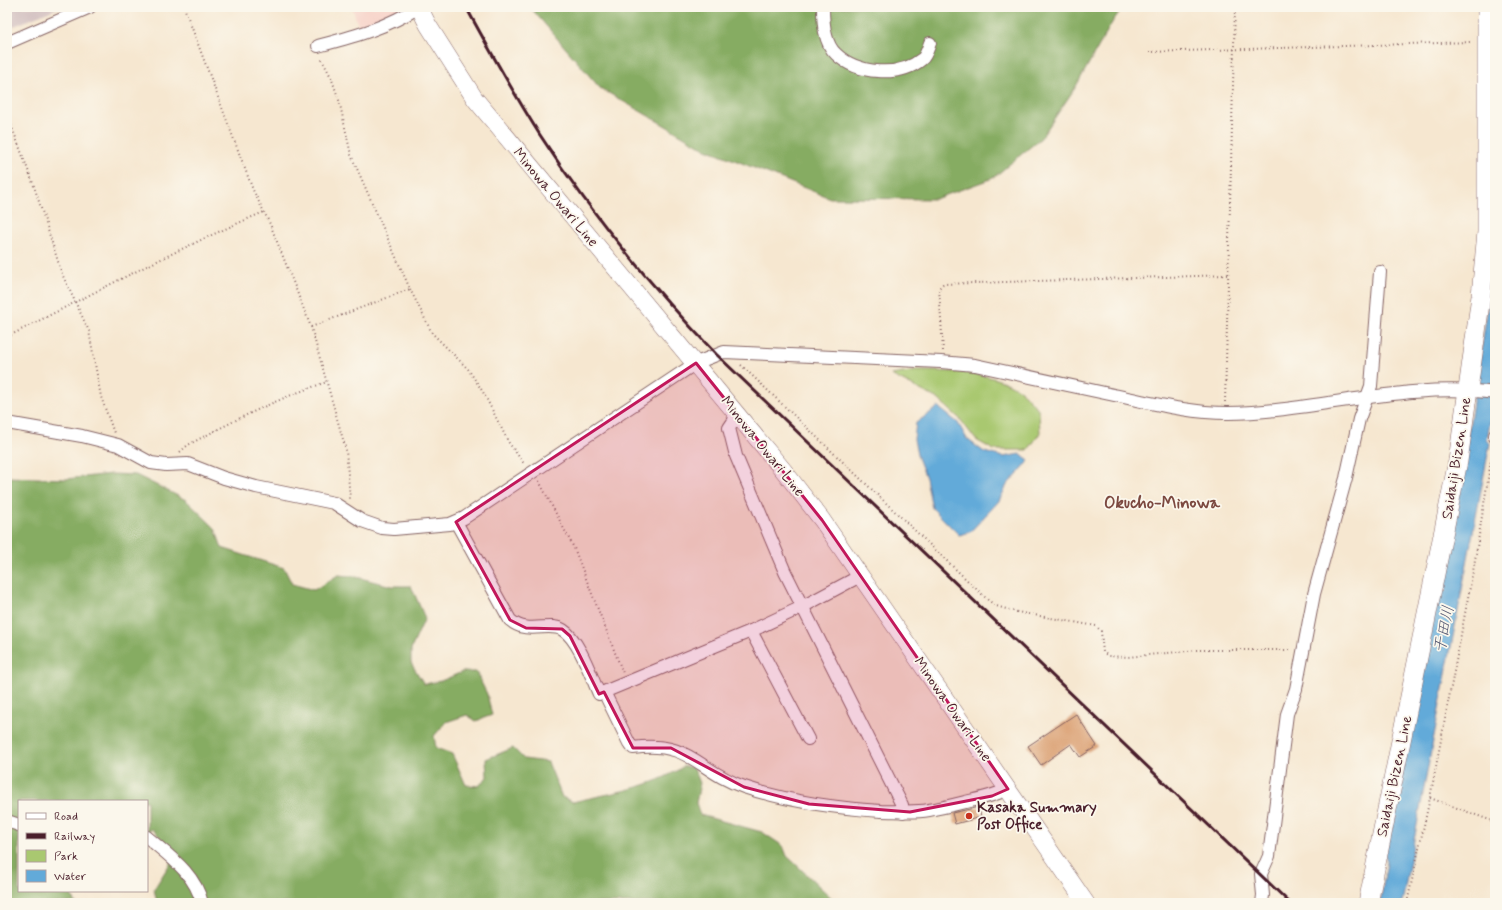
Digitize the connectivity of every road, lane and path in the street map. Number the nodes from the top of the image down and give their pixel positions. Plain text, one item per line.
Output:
1 (90, 7) edge
2 (184, 7) edge
3 (419, 7) edge
4 (823, 7) edge
5 (1235, 7) edge
6 (1487, 7) edge
7 (1487, 42) junction
8 (7, 43) edge
9 (930, 43) dead end
10 (318, 46) joint
11 (1233, 49) junction
12 (1149, 52) dead end
13 (7, 114) edge
14 (264, 212) junction
15 (1380, 272) dead end
16 (1227, 274) junction
17 (410, 289) junction
18 (76, 302) junction
19 (311, 327) junction
20 (7, 337) edge
21 (733, 352) junction
22 (941, 362) junction
23 (696, 363) junction
24 (327, 382) junction
25 (1470, 390) junction
26 (1495, 393) edge
27 (1367, 398) junction
28 (1225, 413) junction
29 (740, 416) junction
30 (7, 423) edge
31 (1495, 436) edge
32 (118, 446) junction
33 (179, 464) junction
34 (530, 474) junction
35 (347, 510) junction
36 (456, 522) junction
37 (860, 576) junction
38 (802, 607) junction
39 (751, 631) junction
40 (1303, 650) junction
41 (626, 681) junction
42 (604, 692) junction
43 (808, 739) dead end
44 (1008, 789) junction
45 (1430, 798) junction
46 (903, 812) junction
47 (7, 821) edge
48 (1495, 822) edge
49 (18, 825) edge
50 (148, 838) edge
51 (202, 903) edge
52 (1086, 903) edge
53 (1262, 903) edge
54 (1368, 903) edge
55 (1407, 903) edge

1 - 8 street
2 - 14 path
3 - 10 street
3 - 23 main road, Minowa Owari Line
4 - 9 street
5 - 11 path
6 - 7 main road, Saidaiji Bizen Line
7 - 11 path
7 - 25 main road, Saidaiji Bizen Line
10 - 17 path
11 - 12 path
11 - 16 path
13 - 18 path
14 - 18 path
14 - 19 path
15 - 27 street
16 - 22 path
16 - 28 path
17 - 19 path
17 - 34 path
18 - 20 path
18 - 32 path
19 - 24 path
21 - 22 street
21 - 23 street
21 - 40 path
22 - 28 street
23 - 29 main road, Minowa Owari Line
23 - 34 street
24 - 33 path
24 - 35 path
25 - 26 street
25 - 27 street
25 - 54 main road, Saidaiji Bizen Line
27 - 28 street
27 - 40 street
29 - 37 main road, Minowa Owari Line
29 - 38 street
30 - 32 street
31 - 45 path
32 - 33 street
33 - 35 street
34 - 36 street
34 - 41 path
35 - 36 street
36 - 42 street
37 - 38 street
37 - 44 main road, Minowa Owari Line
38 - 39 street
38 - 46 street
39 - 41 street
39 - 43 street
40 - 53 street
41 - 42 street
42 - 46 street
44 - 46 street
44 - 52 main road, Minowa Owari Line
45 - 48 path
45 - 55 path
47 - 49 street
50 - 51 street

